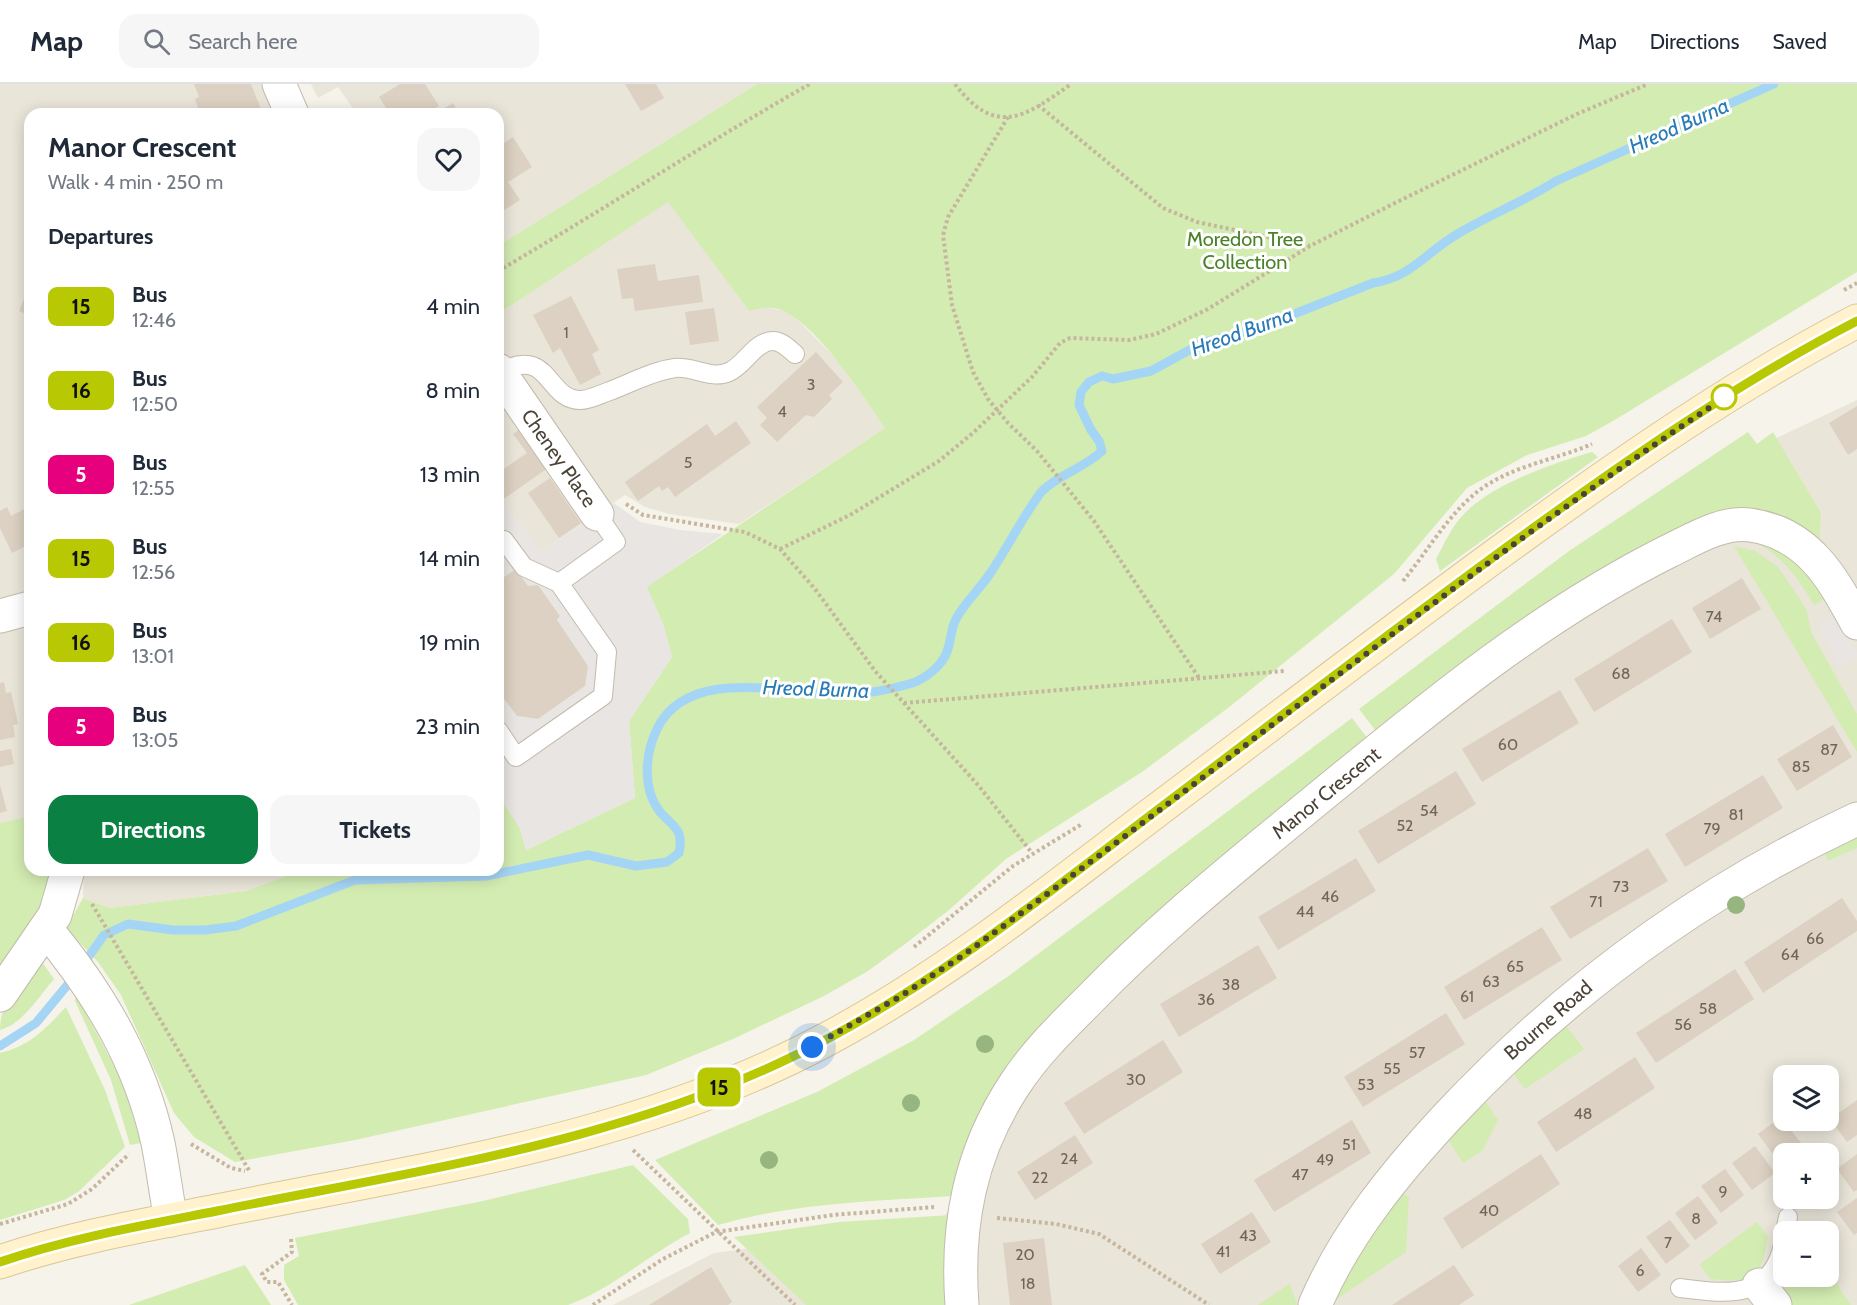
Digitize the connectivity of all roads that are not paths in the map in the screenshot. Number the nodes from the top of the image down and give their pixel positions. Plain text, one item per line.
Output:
1 (1857, 321) edge
2 (795, 354) dead end
3 (504, 369) edge
4 (504, 377) edge
5 (608, 505) joint
6 (504, 540) edge
7 (559, 583) junction
8 (24, 610) edge
9 (0, 616) edge
10 (1857, 623) edge
11 (504, 739) edge
12 (1857, 819) edge
13 (67, 876) edge
14 (46, 929) junction
15 (0, 995) edge
16 (171, 1220) junction
17 (0, 1262) edge
18 (1773, 1268) edge
19 (1680, 1288) dead end
20 (1767, 1295) edge
21 (962, 1305) edge
22 (1315, 1305) edge

1 - 16 main road
2 - 3 lane, Cheney Place
4 - 5 street, Cheney Place
5 - 7 lane
6 - 7 lane
7 - 11 lane
8 - 9 street
10 - 21 street, Manor Crescent
12 - 22 street, Bourne Road
13 - 14 street
14 - 15 street
14 - 16 street
16 - 17 main road
18 - 20 lane
19 - 20 lane

